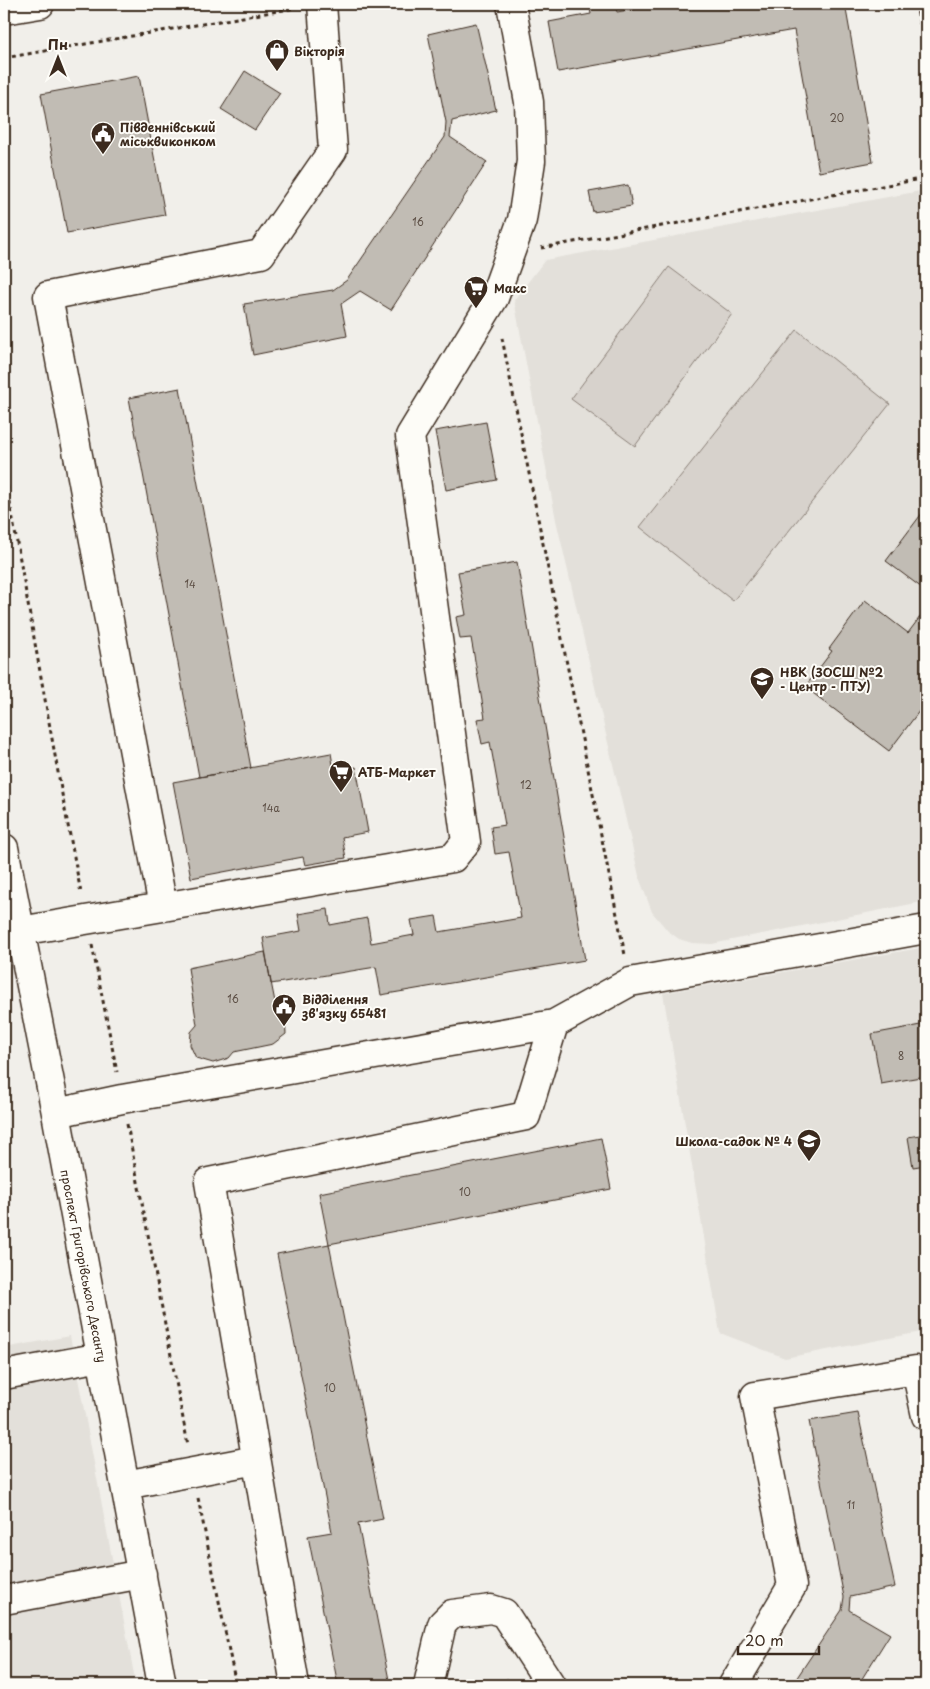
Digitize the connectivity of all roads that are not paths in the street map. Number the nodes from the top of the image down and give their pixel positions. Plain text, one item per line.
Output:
1 (40, 4) edge
2 (511, 4) edge
3 (310, 5) edge
4 (4, 10) edge
5 (4, 848) edge
6 (164, 907) junction
7 (926, 929) edge
8 (20, 931) junction
9 (554, 1024) junction
10 (56, 1113) junction
11 (101, 1357) junction
12 (4, 1375) edge
13 (926, 1416) edge
14 (256, 1460) junction
15 (125, 1485) junction
16 (142, 1574) junction
17 (4, 1600) edge
18 (162, 1685) edge
19 (295, 1685) edge
20 (428, 1685) edge
21 (551, 1685) edge
22 (733, 1685) edge

1 - 4 street
2 - 6 street
3 - 6 street
5 - 8 street, проспект Григорівського Десанту
6 - 8 street
7 - 9 street
8 - 10 street, проспект Григорівського Десанту
9 - 10 street
9 - 14 street
10 - 11 street, проспект Григорівського Десанту
11 - 12 street
11 - 15 street, проспект Григорівського Десанту
13 - 22 street
14 - 15 street
14 - 19 street
15 - 16 street, проспект Григорівського Десанту
16 - 17 street
16 - 18 street, проспект Григорівського Десанту
20 - 21 street

